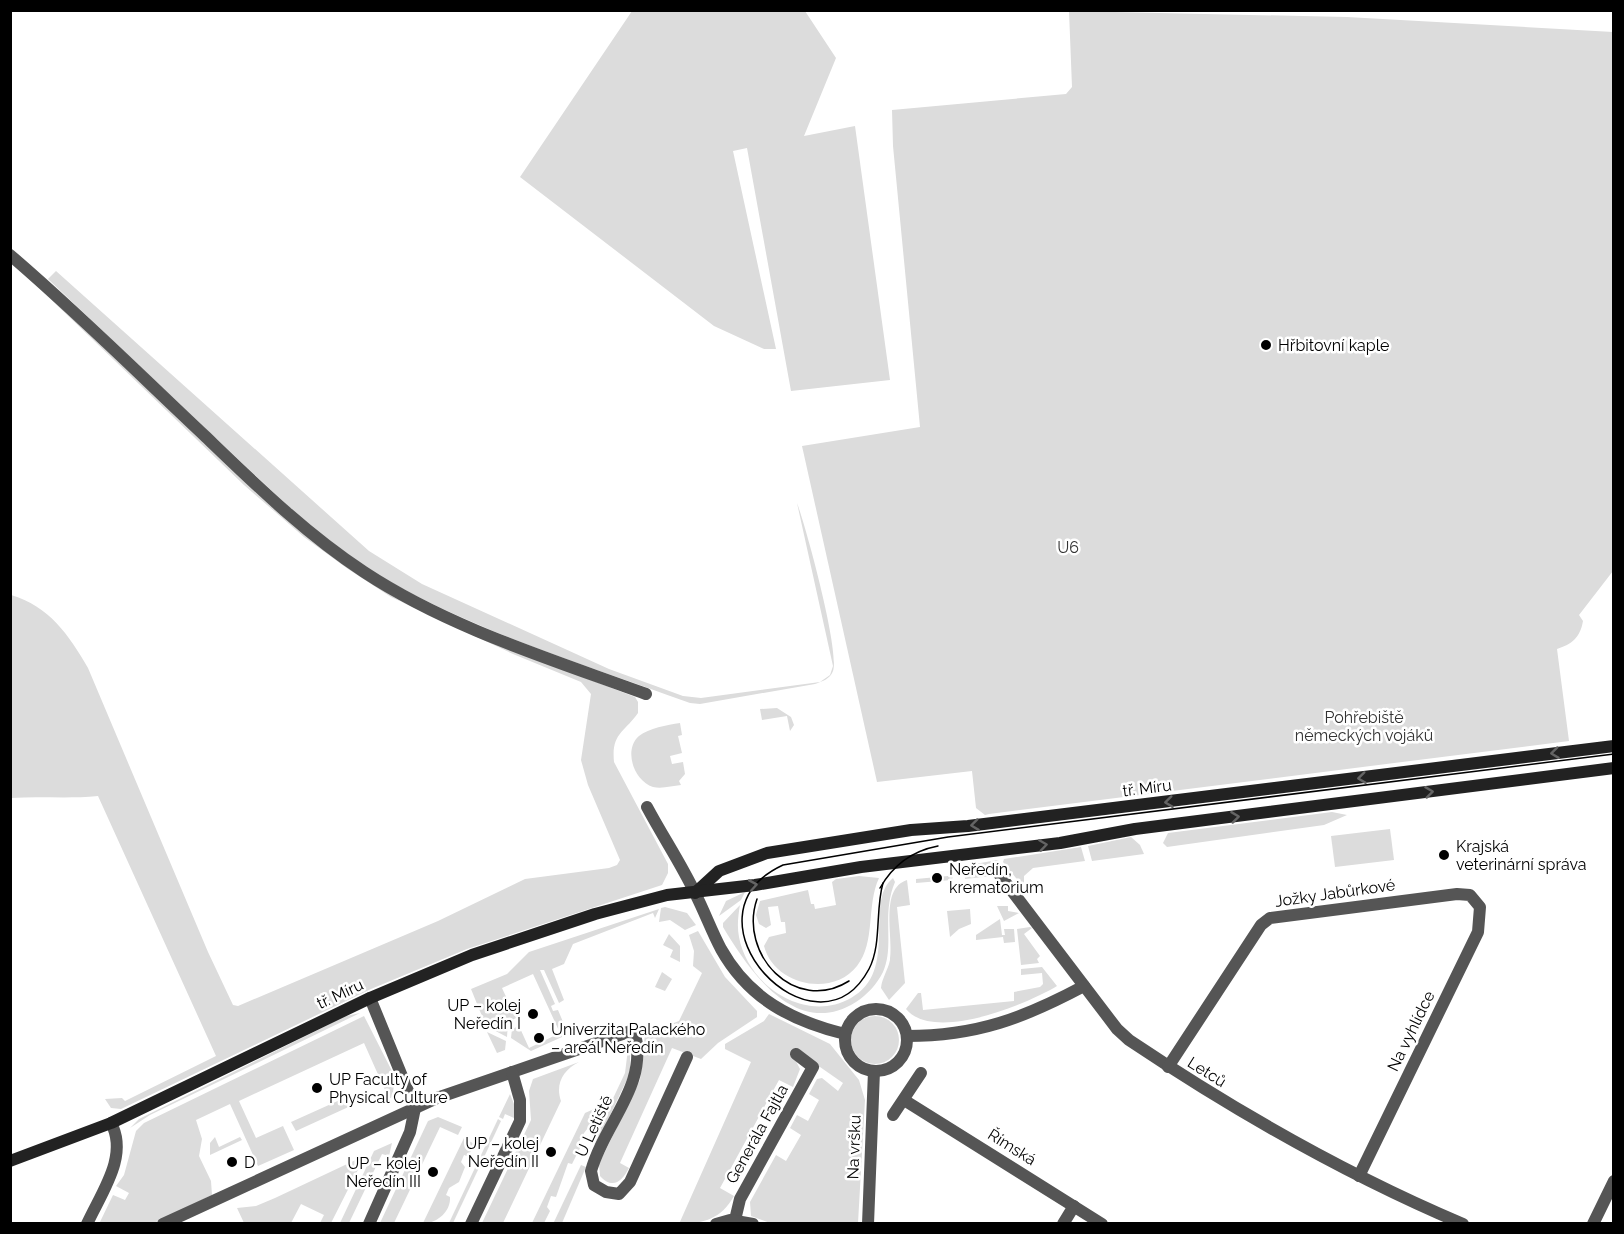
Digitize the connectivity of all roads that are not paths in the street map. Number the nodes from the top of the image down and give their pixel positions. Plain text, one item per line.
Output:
1 (10, 255) edge
2 (646, 694) dead end
3 (1614, 746) edge
4 (1614, 768) edge
5 (646, 807) dead end
6 (996, 870) dead end
7 (695, 892) junction
8 (1475, 899) joint
9 (1084, 986) junction
10 (370, 998) junction
11 (845, 1034) junction
12 (907, 1036) junction
13 (795, 1054) dead end
14 (687, 1057) dead end
15 (1168, 1067) junction
16 (874, 1071) junction
17 (512, 1072) junction
18 (921, 1073) dead end
19 (904, 1100) junction
20 (415, 1108) junction
21 (893, 1115) dead end
22 (111, 1123) junction
23 (10, 1161) edge
24 (1359, 1176) junction
25 (1614, 1181) edge
26 (1074, 1206) junction
27 (735, 1220) junction
28 (87, 1224) edge
29 (163, 1224) edge
30 (369, 1224) edge
31 (471, 1224) edge
32 (716, 1224) edge
33 (753, 1224) edge
34 (867, 1224) edge
35 (1063, 1224) edge
36 (1102, 1224) edge
37 (1463, 1224) edge
38 (1593, 1224) edge

1 - 2 street
3 -> 7 main road, tř. Míru
7 -> 4 main road, tř. Míru
5 - 7 street
6 - 9 street, Letců
7 - 10 main road, tř. Míru
7 - 11 street
8 - 15 street, Jožky Jabůrkové
8 - 24 street, Na vyhlídce
9 - 12 street
9 - 15 street, Letců
10 - 20 street
10 - 22 main road, tř. Míru
11 - 12 street
11 - 16 street
12 - 16 street
13 - 27 street, Generála Fajtla
14 - 17 street, U Letiště
15 - 24 street, Letců
16 - 34 street, Na vršku
17 - 20 street, U Letiště
17 - 31 street
18 - 19 street
19 - 21 street
19 - 26 street, Římská
20 - 29 street, U Letiště
20 - 30 street
22 - 23 main road, tř. Míru
22 - 28 street
24 - 37 street, Letců
25 - 38 street
26 - 35 street
26 - 36 street, Římská
27 - 32 street
27 - 33 street

